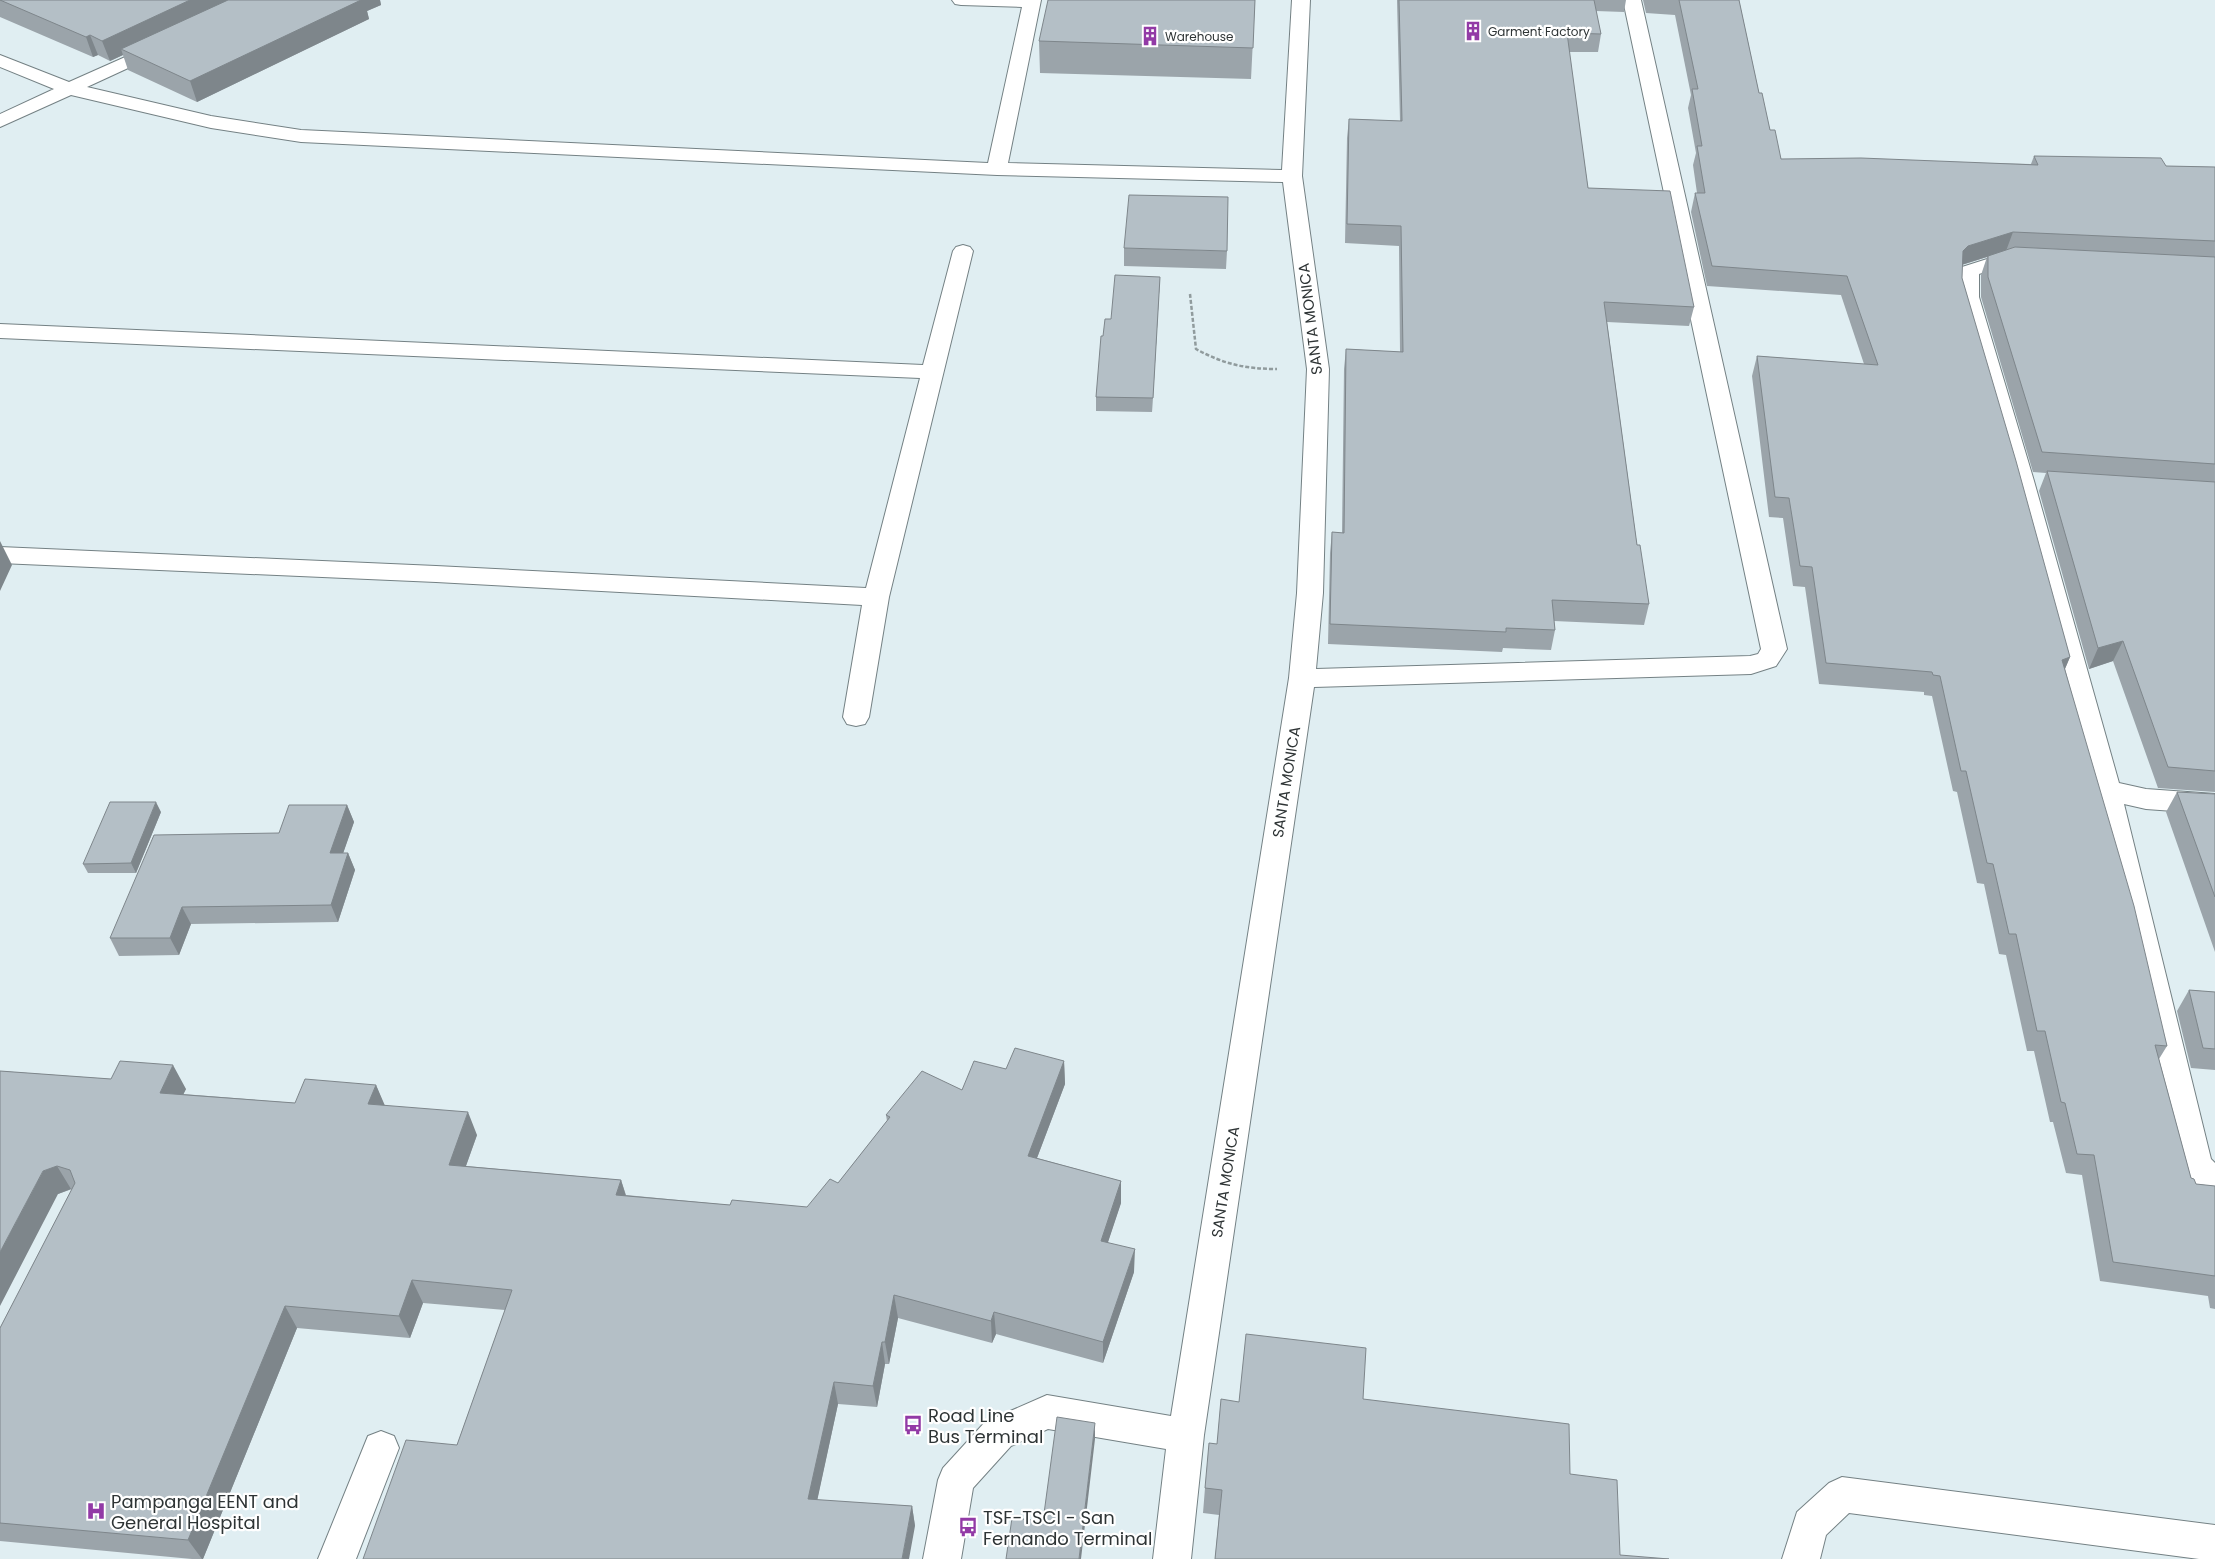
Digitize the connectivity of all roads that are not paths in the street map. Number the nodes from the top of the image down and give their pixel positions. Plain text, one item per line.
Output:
1 (961, 0) edge
2 (1301, 0) edge
3 (1632, 0) edge
4 (1032, 1) edge
5 (178, 38) edge
6 (0, 60) edge
7 (70, 89) junction
8 (0, 121) edge
9 (997, 169) junction
10 (1292, 176) junction
11 (963, 251) dead end
12 (2046, 261) edge
13 (0, 331) edge
14 (934, 372) junction
15 (0, 555) edge
16 (876, 596) junction
17 (1302, 678) junction
18 (856, 717) dead end
19 (2107, 790) junction
20 (2215, 804) edge
21 (2215, 1183) edge
22 (1186, 1435) junction
23 (381, 1448) dead end
24 (2215, 1542) edge
25 (338, 1559) edge
26 (942, 1559) edge
27 (1172, 1559) edge
28 (1801, 1559) edge

1 - 4 street
2 - 10 street, SANTA MONICA
3 - 17 street
4 - 9 street
5 - 7 street
6 - 7 street
7 - 8 street
7 - 9 street
9 - 10 street
10 - 17 street, SANTA MONICA
11 - 14 street
12 - 19 street
13 - 14 street
14 - 16 street
15 - 16 street
16 - 18 street
17 - 22 street, SANTA MONICA
19 - 20 street
19 - 21 street
22 - 26 street
22 - 27 street, SANTA MONICA
23 - 25 street
24 - 28 street

